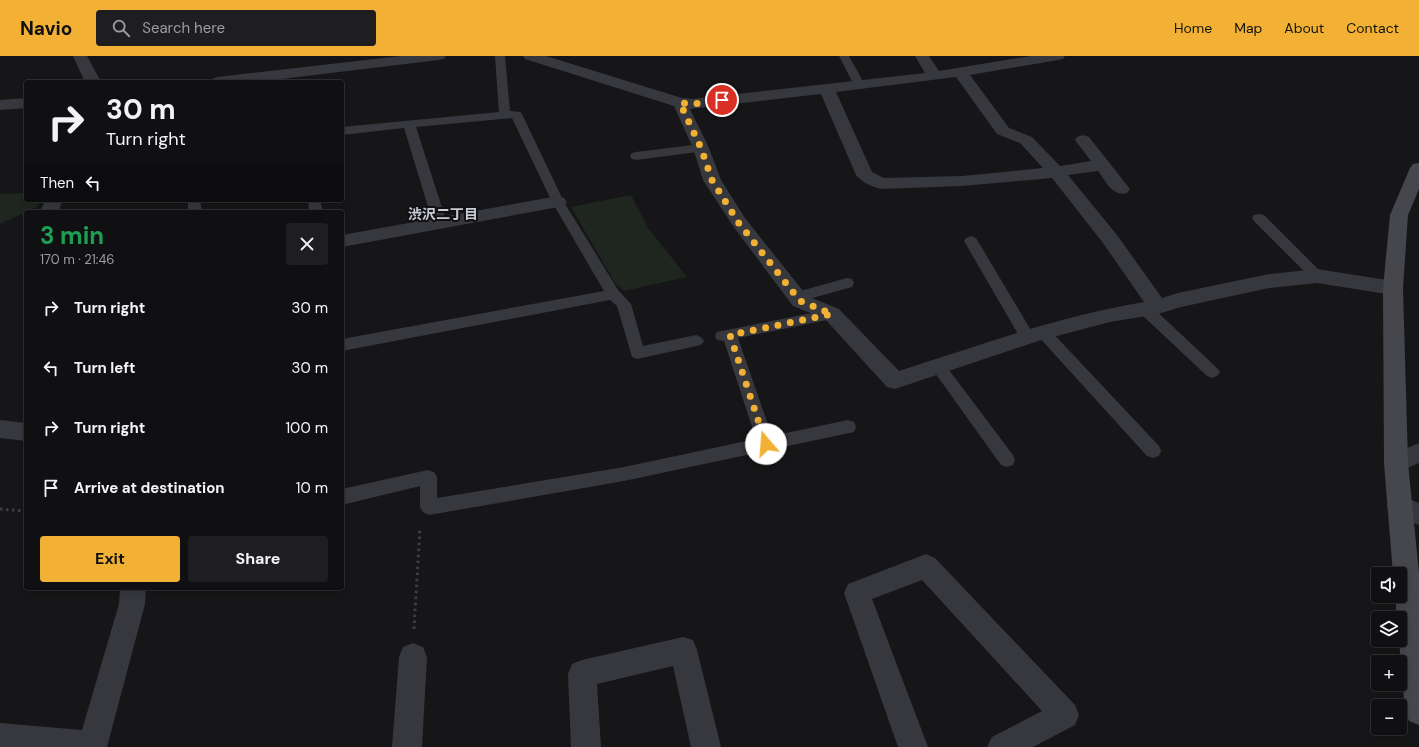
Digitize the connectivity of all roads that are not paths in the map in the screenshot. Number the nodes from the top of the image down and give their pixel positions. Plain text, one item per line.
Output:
1 (80, 56) edge
2 (430, 56) edge
3 (500, 56) edge
4 (530, 56) edge
5 (844, 56) edge
6 (922, 56) edge
7 (1058, 56) edge
8 (1022, 59) edge
9 (960, 72) junction
10 (935, 76) junction
11 (92, 80) edge
12 (233, 80) edge
13 (859, 85) junction
14 (827, 89) junction
15 (24, 103) edge
16 (680, 103) junction
17 (0, 105) edge
18 (504, 115) junction
19 (409, 125) junction
20 (344, 131) edge
21 (1083, 140) dead end
22 (701, 148) junction
23 (636, 156) dead end
24 (1102, 165) junction
25 (1419, 168) edge
26 (1056, 172) junction
27 (1121, 189) dead end
28 (558, 202) junction
29 (1259, 218) dead end
30 (440, 223) junction
31 (344, 241) edge
32 (971, 241) dead end
33 (1317, 276) junction
34 (847, 283) dead end
35 (1393, 288) junction
36 (613, 294) junction
37 (798, 297) junction
38 (1152, 308) junction
39 (832, 314) junction
40 (1035, 335) junction
41 (696, 342) dead end
42 (344, 345) edge
43 (938, 366) junction
44 (1212, 372) dead end
45 (848, 427) dead end
46 (0, 429) edge
47 (24, 432) edge
48 (766, 444) junction
49 (1153, 451) dead end
50 (1419, 453) edge
51 (1007, 460) dead end
52 (1396, 463) junction
53 (344, 497) edge
54 (1409, 510) edge
55 (133, 590) edge
56 (413, 657) dead end
57 (1419, 711) edge
58 (0, 738) edge
59 (92, 746) edge
60 (407, 747) edge
61 (586, 747) edge
62 (706, 747) edge
63 (913, 747) edge
64 (1002, 747) edge

1 - 11 street
2 - 12 street
3 - 18 lane
4 - 16 street
5 - 13 lane
6 - 10 street
7 - 8 street
8 - 9 street
9 - 10 street
9 - 26 street
10 - 13 street
13 - 14 street
14 - 16 street
14 - 26 street
15 - 17 street
16 - 22 street
18 - 19 lane
18 - 28 lane
19 - 20 lane
19 - 30 lane
21 - 24 street
22 - 23 lane
22 - 37 street
24 - 26 street
24 - 27 street
25 - 35 street
26 - 38 street
28 - 30 street
28 - 36 lane
29 - 33 lane
30 - 31 street
32 - 40 lane
33 - 35 street
33 - 38 street
34 - 37 lane
35 - 52 street
36 - 41 lane
36 - 42 lane
37 - 39 street
38 - 40 street
38 - 44 lane
39 - 43 street
39 - 48 lane
40 - 43 street
40 - 49 lane
43 - 51 lane
45 - 48 lane
46 - 47 street
48 - 53 lane
50 - 52 street
52 - 54 street
54 - 57 street
55 - 59 street
56 - 60 street
58 - 59 street
61 - 62 street
63 - 64 street

